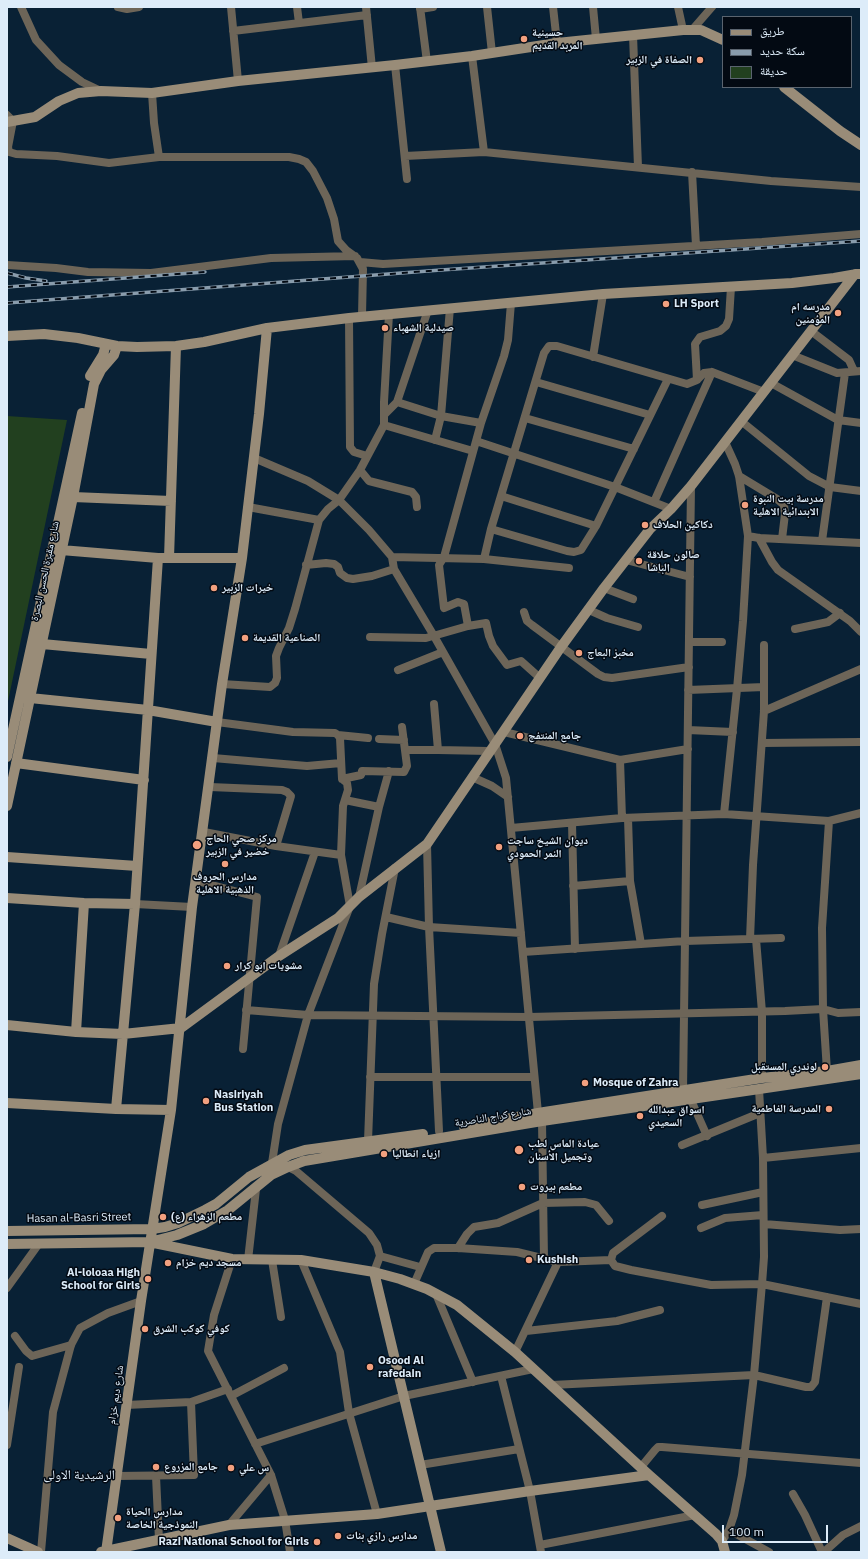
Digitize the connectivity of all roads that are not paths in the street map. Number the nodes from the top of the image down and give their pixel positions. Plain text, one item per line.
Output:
1 (21, 7) edge
2 (118, 7) edge
3 (139, 7) edge
4 (231, 7) edge
5 (297, 7) edge
6 (433, 7) edge
7 (487, 7) edge
8 (553, 7) edge
9 (593, 7) edge
10 (678, 7) edge
11 (712, 7) edge
12 (420, 8) edge
13 (366, 11) edge
14 (299, 23) junction
15 (688, 30) junction
16 (233, 31) junction
17 (633, 35) junction
18 (596, 39) junction
19 (722, 39) edge
20 (557, 43) junction
21 (492, 53) junction
22 (472, 56) junction
23 (427, 62) junction
24 (395, 65) junction
25 (372, 68) junction
26 (238, 80) junction
27 (785, 88) edge
28 (101, 90) junction
29 (152, 93) junction
30 (9, 120) edge
31 (861, 145) edge
32 (8, 152) edge
33 (484, 152) junction
34 (405, 156) junction
35 (159, 157) junction
36 (638, 167) junction
37 (692, 172) junction
38 (407, 179) dead end
39 (861, 187) edge
40 (861, 234) edge
41 (696, 246) junction
42 (358, 259) junction
43 (7, 265) edge
44 (859, 273) edge
45 (731, 287) junction
46 (603, 294) junction
47 (511, 303) junction
48 (450, 308) junction
49 (428, 310) junction
50 (389, 314) junction
51 (362, 316) junction
52 (349, 318) junction
53 (267, 328) junction
54 (811, 331) junction
55 (7, 336) edge
56 (106, 344) junction
57 (117, 346) junction
58 (176, 346) junction
59 (792, 355) junction
60 (593, 357) junction
61 (857, 371) edge
62 (712, 372) junction
63 (845, 373) junction
64 (668, 380) junction
65 (697, 380) junction
66 (536, 382) junction
67 (771, 383) junction
68 (764, 392) junction
69 (397, 402) junction
70 (385, 414) junction
71 (650, 415) junction
72 (441, 416) junction
73 (525, 418) junction
74 (838, 420) junction
75 (741, 421) junction
76 (481, 423) junction
77 (861, 423) edge
78 (384, 425) junction
79 (435, 440) junction
80 (476, 441) junction
81 (725, 442) junction
82 (634, 449) junction
83 (473, 451) junction
84 (514, 455) junction
85 (367, 456) junction
86 (254, 458) junction
87 (360, 470) junction
88 (738, 476) junction
89 (691, 486) junction
90 (615, 487) junction
91 (830, 487) junction
92 (861, 491) edge
93 (501, 496) junction
94 (73, 497) junction
95 (339, 500) junction
96 (171, 501) junction
97 (654, 502) junction
98 (417, 506) dead end
99 (248, 507) junction
100 (671, 509) junction
101 (319, 520) junction
102 (596, 526) junction
103 (491, 529) junction
104 (748, 536) junction
105 (759, 538) junction
106 (782, 539) junction
107 (822, 541) junction
108 (861, 543) edge
109 (61, 550) junction
110 (392, 557) junction
111 (444, 557) junction
112 (164, 558) junction
113 (242, 558) junction
114 (484, 559) junction
115 (626, 560) junction
116 (306, 565) junction
117 (394, 568) junction
118 (569, 568) dead end
119 (690, 578) junction
120 (604, 588) junction
121 (633, 599) dead end
122 (589, 610) junction
123 (524, 612) dead end
124 (840, 613) junction
125 (468, 626) junction
126 (638, 627) dead end
127 (795, 629) dead end
128 (861, 632) edge
129 (434, 636) junction
130 (370, 637) dead end
131 (689, 642) junction
132 (722, 642) dead end
133 (42, 644) junction
134 (764, 645) dead end
135 (561, 647) junction
136 (443, 652) junction
137 (151, 654) junction
138 (689, 667) junction
139 (861, 669) edge
140 (398, 670) dead end
141 (540, 678) junction
142 (222, 684) junction
143 (764, 687) junction
144 (737, 689) junction
145 (688, 690) junction
146 (30, 698) junction
147 (434, 704) dead end
148 (148, 710) junction
149 (764, 711) junction
150 (217, 722) junction
151 (402, 727) dead end
152 (688, 730) junction
153 (504, 732) junction
154 (733, 732) junction
155 (338, 735) junction
156 (368, 738) dead end
157 (379, 738) dead end
158 (404, 740) junction
159 (861, 742) edge
160 (762, 743) junction
161 (492, 748) junction
162 (688, 749) junction
163 (405, 750) junction
164 (438, 750) junction
165 (7, 758) edge
166 (213, 758) junction
167 (620, 760) junction
168 (16, 763) junction
169 (341, 763) junction
170 (389, 771) junction
171 (472, 777) junction
172 (342, 779) junction
173 (144, 780) junction
174 (210, 787) junction
175 (508, 798) junction
176 (345, 800) junction
177 (7, 804) edge
178 (379, 807) junction
179 (861, 813) edge
180 (724, 814) junction
181 (686, 816) junction
182 (757, 816) junction
183 (625, 818) junction
184 (829, 821) junction
185 (572, 823) junction
186 (511, 828) junction
187 (204, 832) junction
188 (427, 844) junction
189 (276, 846) junction
190 (315, 852) junction
191 (341, 855) junction
192 (7, 857) edge
193 (137, 866) junction
194 (395, 868) junction
195 (197, 881) junction
196 (630, 881) junction
197 (573, 886) junction
198 (360, 897) junction
199 (7, 898) edge
200 (84, 903) junction
201 (135, 904) junction
202 (350, 906) junction
203 (192, 907) junction
204 (386, 917) junction
205 (429, 927) junction
206 (521, 933) junction
207 (781, 938) dead end
208 (753, 939) junction
209 (685, 941) junction
210 (642, 944) junction
211 (575, 949) junction
212 (522, 952) junction
213 (279, 956) junction
214 (249, 979) junction
215 (823, 1009) junction
216 (246, 1010) junction
217 (762, 1012) junction
218 (861, 1012) edge
219 (684, 1013) junction
220 (308, 1015) junction
221 (374, 1016) junction
222 (434, 1016) junction
223 (529, 1017) junction
224 (7, 1025) edge
225 (181, 1028) junction
226 (76, 1032) junction
227 (123, 1034) junction
228 (243, 1049) dead end
229 (861, 1065) edge
230 (827, 1071) junction
231 (861, 1074) edge
232 (370, 1077) junction
233 (437, 1078) junction
234 (534, 1078) junction
235 (762, 1078) junction
236 (759, 1089) junction
237 (683, 1091) junction
238 (691, 1100) junction
239 (7, 1104) edge
240 (116, 1109) junction
241 (171, 1110) junction
242 (760, 1113) junction
243 (540, 1117) junction
244 (439, 1131) junction
245 (707, 1136) junction
246 (368, 1141) junction
247 (682, 1145) dead end
248 (861, 1148) edge
249 (763, 1158) junction
250 (272, 1163) junction
251 (288, 1167) junction
252 (256, 1189) junction
253 (763, 1192) junction
254 (543, 1203) junction
255 (702, 1205) dead end
256 (763, 1215) junction
257 (662, 1216) dead end
258 (609, 1221) dead end
259 (764, 1224) junction
260 (701, 1228) dead end
261 (152, 1229) junction
262 (861, 1229) edge
263 (7, 1231) edge
264 (150, 1242) junction
265 (7, 1244) edge
266 (38, 1245) junction
267 (458, 1248) junction
268 (380, 1256) junction
269 (232, 1259) junction
270 (544, 1259) junction
271 (248, 1260) junction
272 (272, 1260) junction
273 (301, 1260) junction
274 (610, 1260) junction
275 (558, 1262) junction
276 (420, 1267) junction
277 (374, 1272) junction
278 (414, 1284) junction
279 (762, 1284) junction
280 (7, 1288) edge
281 (436, 1294) junction
282 (827, 1297) junction
283 (141, 1301) junction
284 (861, 1304) edge
285 (660, 1310) dead end
286 (281, 1317) dead end
287 (526, 1331) junction
288 (15, 1336) dead end
289 (71, 1345) junction
290 (515, 1352) junction
291 (19, 1367) dead end
292 (284, 1368) dead end
293 (533, 1369) junction
294 (754, 1375) junction
295 (501, 1376) junction
296 (473, 1382) junction
297 (552, 1385) junction
298 (230, 1392) junction
299 (404, 1396) junction
300 (191, 1402) junction
301 (126, 1405) junction
302 (349, 1413) junction
303 (255, 1444) junction
304 (7, 1445) edge
305 (519, 1449) junction
306 (745, 1454) junction
307 (861, 1463) edge
308 (420, 1465) junction
309 (641, 1467) junction
310 (271, 1475) junction
311 (649, 1475) junction
312 (117, 1476) junction
313 (156, 1476) junction
314 (530, 1491) junction
315 (793, 1494) dead end
316 (430, 1506) junction
317 (377, 1514) junction
318 (695, 1515) junction
319 (285, 1520) junction
320 (229, 1525) junction
321 (861, 1526) edge
322 (729, 1530) junction
323 (7, 1538) edge
324 (159, 1540) junction
325 (722, 1541) junction
326 (541, 1548) edge
327 (39, 1552) edge
328 (104, 1552) edge
329 (290, 1552) edge
330 (441, 1552) edge
331 (725, 1552) edge
332 (769, 1552) edge
333 (823, 1552) edge

1 - 28 street
2 - 3 street
4 - 16 street
5 - 14 street
6 - 12 street
7 - 21 street
8 - 20 street
9 - 18 street
10 - 15 street
11 - 15 street
12 - 23 street
13 - 14 street
13 - 25 street
14 - 16 street
15 - 17 street
15 - 19 street
16 - 26 street
17 - 18 street
17 - 36 street
18 - 20 street
20 - 21 street
21 - 22 street
22 - 23 street
22 - 33 street
23 - 24 street
24 - 25 street
24 - 34 street
25 - 26 street
26 - 29 street
27 - 31 street
28 - 29 street
28 - 30 street
29 - 35 street
30 - 32 street
32 - 35 street
33 - 34 street
33 - 36 street
34 - 38 street
35 - 42 street
36 - 37 street
37 - 39 street
37 - 41 street
40 - 41 street
41 - 42 street
42 - 43 street
42 - 51 street
44 - 45 street
44 - 54 street
45 - 46 street
45 - 65 street
46 - 47 street
46 - 60 street
47 - 48 street
47 - 76 street
48 - 49 street
48 - 72 street
49 - 50 street
49 - 69 street
50 - 51 street
50 - 70 street
51 - 52 street
52 - 53 street
52 - 85 street
53 - 58 street
53 - 86 street, شارع ديم خزام
54 - 59 street
54 - 61 street
55 - 56 street
56 - 57 street
56 - 165 street, شارع مقبرة الحسن البصرة
57 - 58 street
57 - 94 street, شارع مقبرة الحسن البصرة
58 - 96 street
59 - 63 street
59 - 67 street
60 - 64 street
60 - 66 street
61 - 63 street
62 - 65 street
62 - 68 street
62 - 97 street
63 - 74 street
64 - 65 street
64 - 71 street
66 - 71 street
66 - 73 street
67 - 68 street
67 - 74 street
68 - 75 street
69 - 70 street
69 - 72 street
70 - 78 street
71 - 82 street
72 - 76 street
72 - 79 street
73 - 82 street
73 - 84 street
74 - 77 street
74 - 91 street
75 - 81 street
75 - 91 street
76 - 80 street
78 - 79 street
78 - 85 street
79 - 83 street
80 - 83 street
80 - 84 street
81 - 88 street
81 - 89 street
82 - 90 street
83 - 111 street
84 - 90 street
84 - 93 street
85 - 87 street
86 - 95 street
86 - 99 street, شارع ديم خزام
87 - 95 street
87 - 98 street
88 - 104 street
88 - 106 street
89 - 100 street
89 - 119 street
90 - 97 street
90 - 102 street
91 - 92 street
91 - 107 street
93 - 102 street
93 - 103 street
94 - 96 street
94 - 109 street, شارع مقبرة الحسن البصرة
95 - 101 street
95 - 110 street
96 - 112 street
97 - 100 street
99 - 101 street
99 - 113 street, شارع ديم خزام
100 - 115 street
101 - 116 street
102 - 103 street
103 - 114 street
104 - 105 street
104 - 144 street
105 - 106 street
105 - 124 street
106 - 107 street
107 - 108 street
109 - 112 street
109 - 133 street, شارع مقبرة الحسن البصرة
110 - 111 street
110 - 117 street
111 - 114 street
111 - 125 street
112 - 113 street
112 - 137 street
113 - 142 street, شارع ديم خزام
114 - 118 street
115 - 119 street
115 - 120 street
116 - 117 street
116 - 142 street
117 - 129 street
119 - 131 street
120 - 121 street
120 - 122 street
122 - 126 street
122 - 135 street
123 - 135 street
124 - 127 street
124 - 128 street
125 - 129 street
125 - 141 street
129 - 130 street
129 - 136 street
131 - 132 street
131 - 138 street
133 - 137 street
133 - 146 street, شارع مقبرة الحسن البصرة
134 - 143 street
135 - 138 street
135 - 141 street
136 - 140 street
136 - 161 street
137 - 148 street
138 - 145 street
139 - 149 street
141 - 153 street
142 - 150 street, شارع ديم خزام
143 - 144 street
143 - 149 street
144 - 145 street
144 - 154 street
145 - 152 street
146 - 148 street
146 - 168 street, شارع مقبرة الحسن البصرة
147 - 164 street
148 - 150 street
148 - 173 street
149 - 160 street
150 - 155 street
150 - 166 street, شارع ديم خزام
151 - 158 street
152 - 154 street
152 - 162 street
153 - 161 street
153 - 167 street
154 - 180 street
155 - 156 street
155 - 169 street
157 - 158 street
158 - 163 street
159 - 160 street
160 - 182 street
161 - 164 street
161 - 171 street
161 - 175 street
162 - 167 street
162 - 181 street
163 - 164 street
163 - 170 street
166 - 169 street
166 - 174 street, شارع ديم خزام
167 - 183 street
168 - 173 street
168 - 177 street, شارع مقبرة الحسن البصرة
169 - 172 street
170 - 172 street
170 - 178 street
171 - 175 street
171 - 188 street
172 - 176 street
173 - 193 street
174 - 187 street, شارع ديم خزام
174 - 189 street
175 - 186 street
176 - 178 street
176 - 191 street
178 - 198 street
179 - 184 street
180 - 181 street
180 - 182 street
181 - 183 street
181 - 209 street
182 - 184 street
182 - 208 street
183 - 185 street
183 - 196 street
184 - 215 street
185 - 186 street
185 - 197 street
186 - 206 street
187 - 189 street
187 - 195 street, شارع ديم خزام
188 - 194 street
188 - 205 street
189 - 190 street
190 - 191 street
190 - 213 street
191 - 202 street
192 - 193 street
193 - 201 street
194 - 198 street
194 - 204 street
195 - 203 street, شارع ديم خزام
195 - 214 street
196 - 197 street
196 - 210 street
197 - 211 street
198 - 202 street
199 - 200 street
200 - 201 street
200 - 226 street
201 - 203 street
201 - 227 street
202 - 213 street
202 - 220 street
203 - 225 street, شارع ديم خزام
204 - 205 street
204 - 221 street
205 - 206 street
205 - 222 street
206 - 212 street
207 - 208 street
208 - 209 street
208 - 217 street
209 - 210 street
209 - 219 street
210 - 211 street
211 - 212 street
212 - 223 street
213 - 214 street
214 - 216 street
214 - 225 street
215 - 217 street
215 - 218 street
215 - 230 street
216 - 220 street
216 - 228 street
217 - 219 street
217 - 235 street
219 - 223 street
219 - 237 street
220 - 221 street
220 - 250 street
221 - 222 street
221 - 232 street
222 - 223 street
222 - 233 street
223 - 234 street
224 - 226 street
225 - 227 street
225 - 241 street, شارع ديم خزام
226 - 227 street
227 - 240 street
229 - 230 street, شارع كراج الناصرية
230 - 235 street, شارع كراج الناصرية
231 - 236 street, شارع كراج الناصرية
232 - 233 street
232 - 246 street
233 - 234 street
233 - 244 street
234 - 243 street
235 - 237 street, شارع كراج الناصرية
236 - 238 street, شارع كراج الناصرية
236 - 242 street
237 - 243 street, شارع كراج الناصرية
238 - 243 street, شارع كراج الناصرية
238 - 245 street
239 - 240 street
240 - 241 street
241 - 261 street, شارع ديم خزام
242 - 245 street
242 - 249 street
243 - 244 street, شارع كراج الناصرية
243 - 251 street, شارع كراج الناصرية
243 - 254 street
244 - 246 street, شارع كراج الناصرية
245 - 247 street
246 - 250 street, شارع كراج الناصرية
248 - 249 street
249 - 253 street
250 - 261 street, شارع كراج الناصرية
251 - 252 street, شارع كراج الناصرية
251 - 268 street
252 - 264 street, شارع كراج الناصرية
252 - 271 street
253 - 255 street
253 - 256 street
254 - 258 street
254 - 267 street
254 - 270 street
256 - 259 street
256 - 260 street
257 - 274 street
259 - 262 street
259 - 279 street
261 - 263 street, Hasan al-Basri Street
261 - 264 street, شارع ديم خزام
264 - 266 street
264 - 269 street
264 - 283 street, شارع ديم خزام
265 - 266 street
266 - 280 street
267 - 270 street
267 - 276 street
268 - 276 street
268 - 277 street
269 - 271 street
269 - 298 street
270 - 275 street
271 - 272 street
272 - 273 street
272 - 286 street
273 - 277 street
273 - 302 street
274 - 275 street
274 - 279 street
275 - 287 street
276 - 278 street
277 - 278 street
277 - 299 street
278 - 281 street
279 - 282 street
279 - 294 street
281 - 290 street
281 - 296 street
282 - 284 street
282 - 294 street
283 - 289 street
283 - 301 street, شارع ديم خزام
285 - 287 street
287 - 290 street
288 - 289 street
289 - 327 street
290 - 293 street
291 - 304 street
292 - 298 street
293 - 295 street
293 - 297 street
294 - 297 street
294 - 306 street
295 - 296 street
295 - 305 street
296 - 299 street
297 - 309 street
298 - 300 street
298 - 303 street
299 - 302 street
299 - 308 street
300 - 301 street
300 - 313 street
301 - 312 street, شارع ديم خزام
302 - 303 street
302 - 317 street
303 - 310 street
305 - 308 street
305 - 314 street
306 - 307 street
306 - 309 street
306 - 322 street
308 - 316 street
309 - 311 street
310 - 319 street
310 - 320 street
311 - 314 street
311 - 318 street
312 - 313 street
312 - 328 street, شارع ديم خزام
313 - 324 street
314 - 316 street
314 - 326 street
315 - 333 street
316 - 317 street
316 - 330 street
317 - 319 street
318 - 325 street
318 - 326 street
319 - 320 street
319 - 329 street
320 - 324 street
321 - 333 street
322 - 325 street
322 - 332 street
323 - 327 street
324 - 328 street
325 - 331 street

